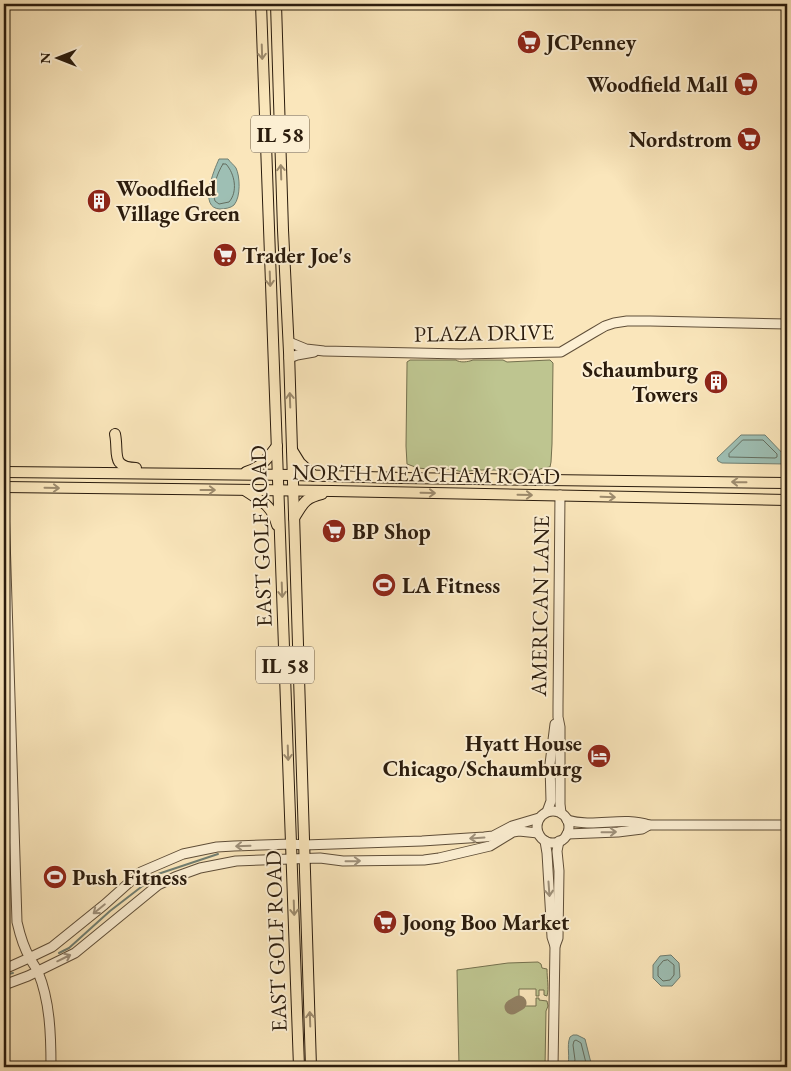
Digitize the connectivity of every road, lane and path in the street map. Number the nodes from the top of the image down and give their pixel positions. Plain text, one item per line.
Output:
1 (261, 4) edge
2 (276, 4) edge
3 (787, 324) edge
4 (288, 342) junction
5 (324, 351) junction
6 (289, 358) junction
7 (277, 446) junction
8 (292, 448) junction
9 (4, 472) edge
10 (98, 473) junction
11 (186, 474) junction
12 (239, 474) junction
13 (292, 474) junction
14 (278, 475) junction
15 (314, 476) junction
16 (787, 483) edge
17 (4, 487) edge
18 (245, 490) junction
19 (279, 491) junction
20 (293, 491) junction
21 (332, 491) junction
22 (560, 495) junction
23 (787, 500) edge
24 (4, 505) edge
25 (294, 518) junction
26 (280, 541) junction
27 (558, 717) junction
28 (547, 812) junction
29 (564, 817) junction
30 (539, 818) junction
31 (787, 825) edge
32 (649, 826) junction
33 (538, 833) junction
34 (567, 834) junction
35 (545, 841) junction
36 (560, 841) junction
37 (292, 844) junction
38 (304, 845) junction
39 (292, 859) junction
40 (305, 859) junction
41 (555, 946) junction
42 (29, 958) junction
43 (4, 968) edge
44 (38, 971) junction
45 (4, 985) edge
46 (51, 1067) edge
47 (299, 1067) edge
48 (311, 1067) edge
49 (553, 1067) edge

1 -> 7 main road, EAST GOLF ROAD / IL 58
4 -> 2 main road, EAST GOLF ROAD / IL 58
3 - 5 street, PLAZA DRIVE
4 - 5 street, PLAZA DRIVE
4 - 6 main road, EAST GOLF ROAD / IL 58
5 - 6 street, PLAZA DRIVE
8 -> 6 main road, EAST GOLF ROAD / IL 58
7 - 12 main road
7 - 14 main road, EAST GOLF ROAD / IL 58
8 - 13 main road, EAST GOLF ROAD / IL 58
8 - 15 main road
9 - 10 main road, NORTH MEACHAM ROAD
10 - 11 main road, NORTH MEACHAM ROAD
10 - 11 main road
11 - 12 main road, NORTH MEACHAM ROAD
12 - 14 main road, NORTH MEACHAM ROAD
13 - 14 main road, NORTH MEACHAM ROAD
13 - 15 main road, NORTH MEACHAM ROAD
13 - 20 main road, EAST GOLF ROAD / IL 58
14 - 19 main road, EAST GOLF ROAD / IL 58
16 -> 15 main road, NORTH MEACHAM ROAD
17 -> 18 main road, NORTH MEACHAM ROAD
18 - 19 main road, NORTH MEACHAM ROAD
18 - 26 main road
19 - 20 main road, NORTH MEACHAM ROAD
19 - 26 main road, EAST GOLF ROAD / IL 58
20 - 21 main road, NORTH MEACHAM ROAD
20 - 25 main road, EAST GOLF ROAD / IL 58
21 -> 22 main road, NORTH MEACHAM ROAD
21 - 25 main road
22 -> 23 main road, NORTH MEACHAM ROAD
22 - 27 street, AMERICAN LANE
24 - 42 street
25 - 38 main road, EAST GOLF ROAD / IL 58
26 -> 37 main road, EAST GOLF ROAD / IL 58
27 - 28 street, AMERICAN LANE
27 - 29 street, AMERICAN LANE
28 - 29 street
28 - 30 street
29 - 32 street
29 - 34 street
30 - 33 street
30 -> 38 street
31 - 32 street
34 -> 32 street
33 - 35 street
40 -> 33 street
34 - 36 street
35 - 36 street
35 -> 41 street
36 - 41 street
37 - 38 street
37 - 39 main road, EAST GOLF ROAD / IL 58
37 -> 42 street
38 - 40 main road, EAST GOLF ROAD / IL 58
39 - 40 street
44 -> 39 street
39 -> 47 main road, EAST GOLF ROAD / IL 58
48 -> 40 main road, EAST GOLF ROAD / IL 58
41 - 49 street
42 - 43 street
42 - 44 street
44 - 45 street
44 - 46 street

